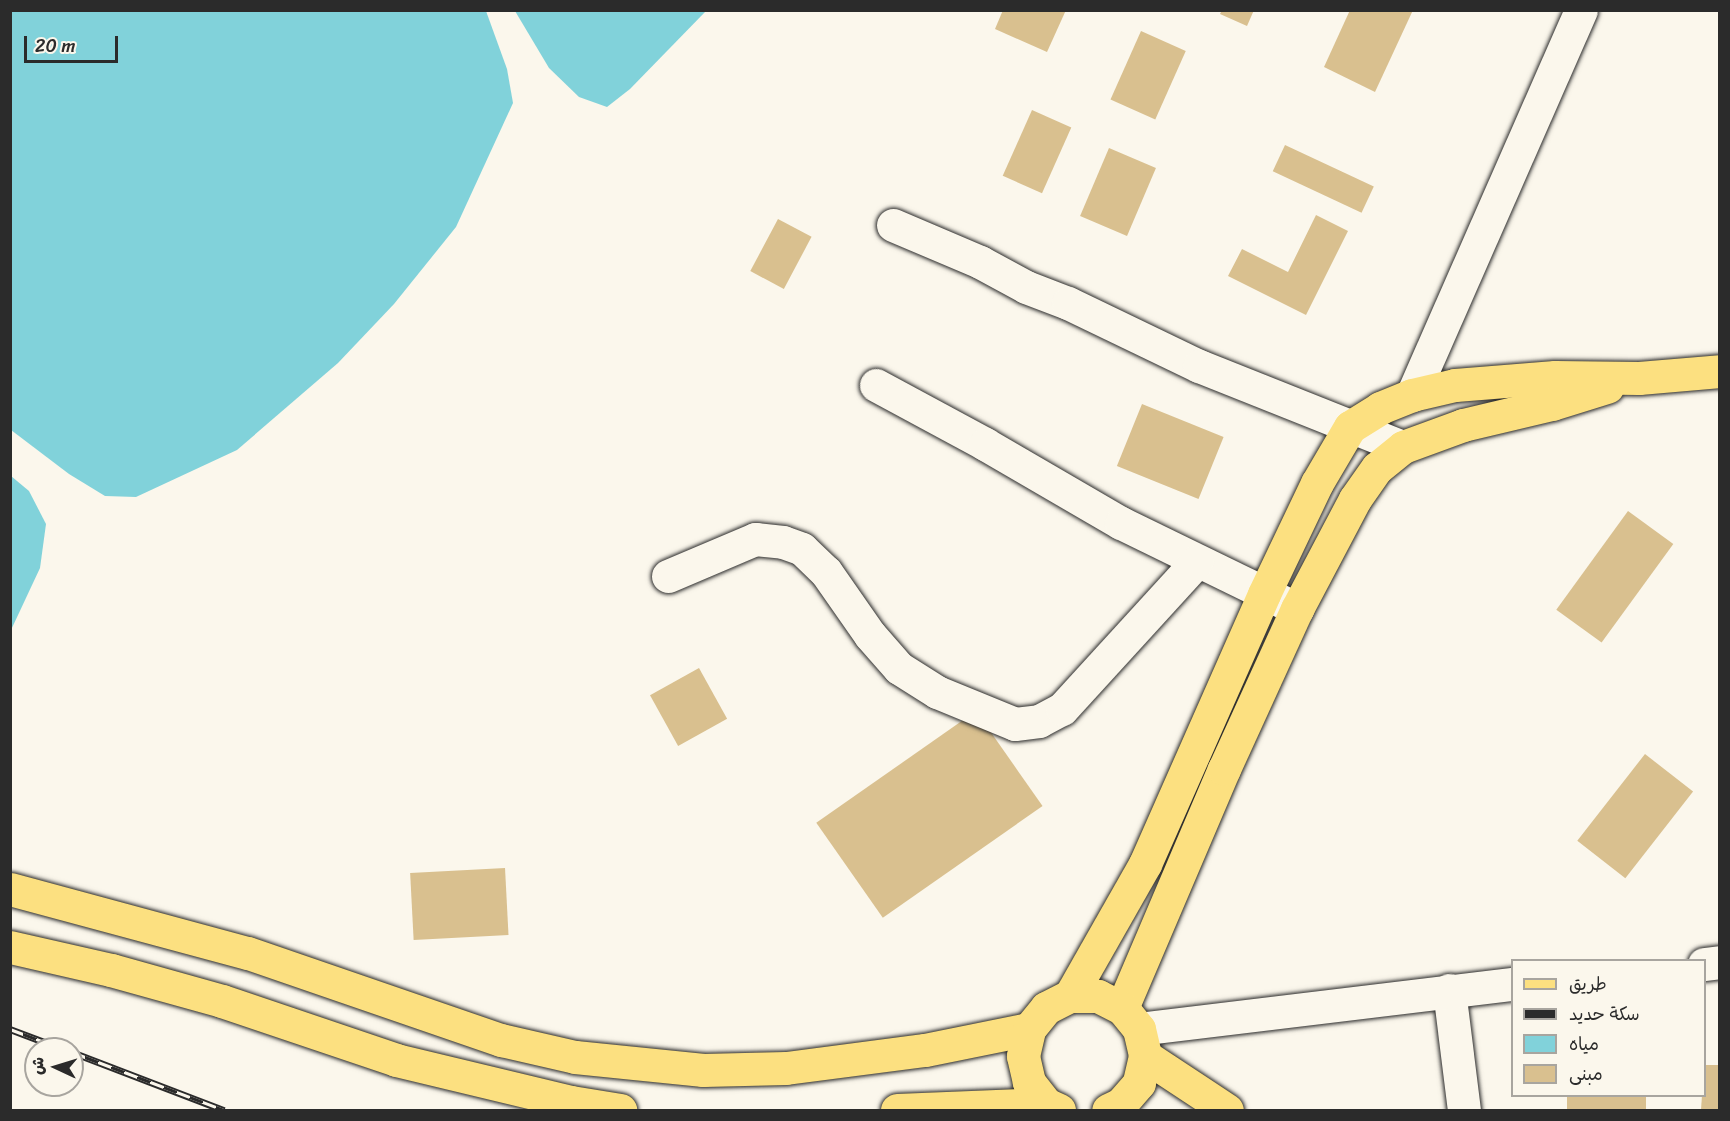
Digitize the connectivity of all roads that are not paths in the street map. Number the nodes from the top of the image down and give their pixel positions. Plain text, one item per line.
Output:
1 (1581, 10) edge
2 (893, 225) dead end
3 (1719, 371) edge
4 (1639, 378) junction
5 (876, 385) dead end
6 (1412, 395) junction
7 (1350, 427) junction
8 (1403, 447) junction
9 (1197, 561) junction
10 (668, 576) dead end
11 (1264, 594) junction
12 (1297, 609) junction
13 (10, 889) edge
14 (10, 946) edge
15 (1511, 984) edge
16 (1449, 990) junction
17 (1070, 996) junction
18 (1029, 1029) junction
19 (1135, 1031) junction
20 (1052, 1107) edge
21 (1120, 1108) edge
22 (620, 1110) edge
23 (897, 1110) edge
24 (1227, 1110) edge
25 (1464, 1110) edge

1 - 6 street
2 - 7 street
3 - 4 main road
4 - 6 main road
4 - 8 main road
5 - 9 street
6 - 7 main road
7 - 8 street
7 - 11 main road
8 - 12 main road
9 - 10 street
9 - 11 street
11 - 12 street
11 - 17 main road
12 - 19 main road
13 - 18 main road
14 - 22 main road
15 - 16 street
16 - 19 street
16 - 25 street
17 - 18 main road
17 - 19 main road
18 - 20 main road
19 - 21 main road
19 - 24 main road
20 - 23 main road

